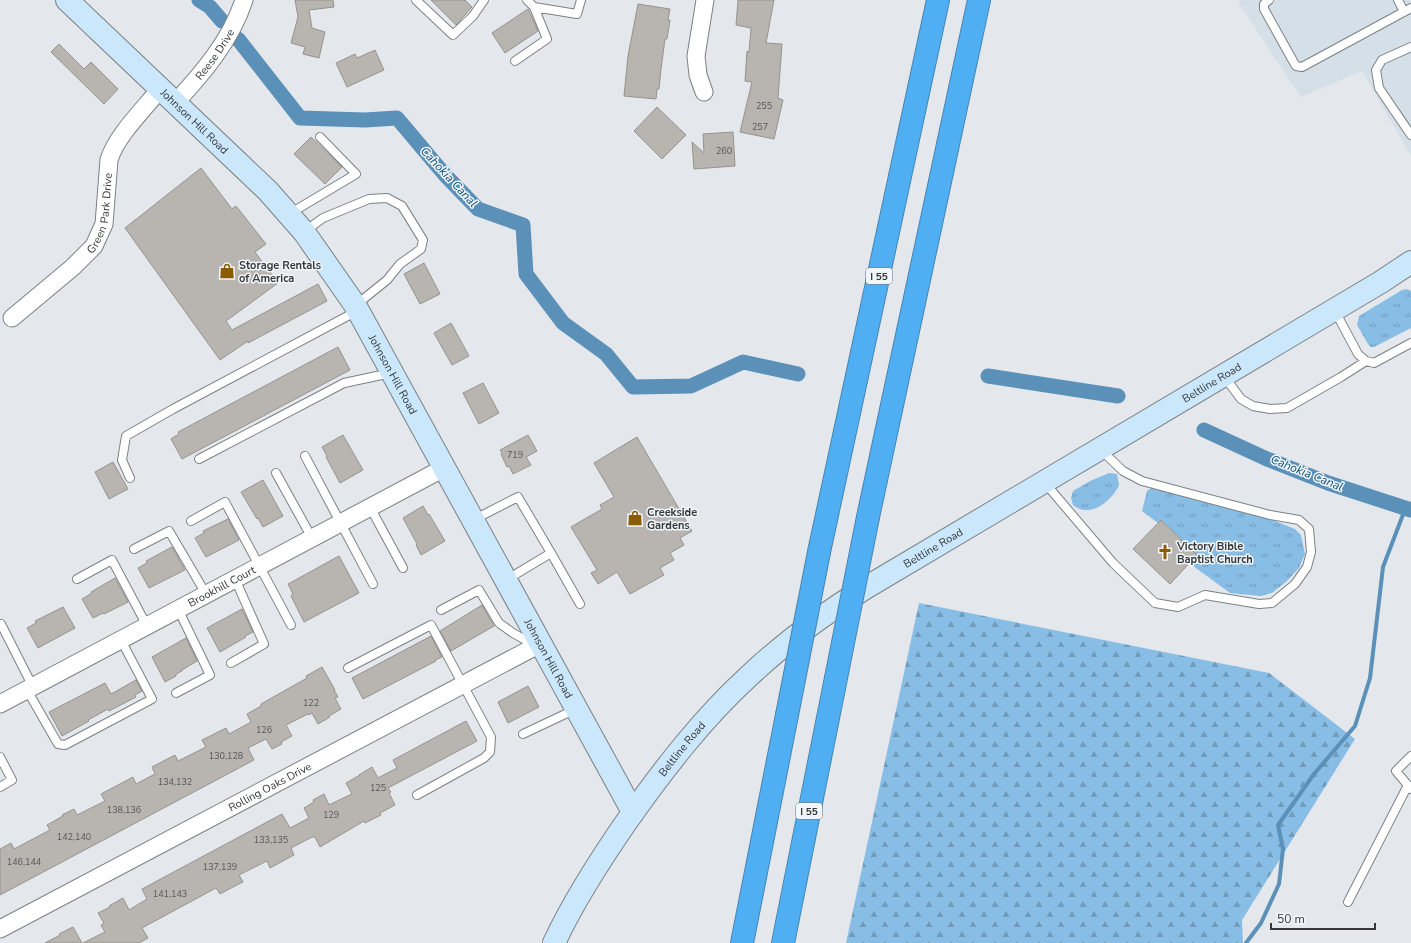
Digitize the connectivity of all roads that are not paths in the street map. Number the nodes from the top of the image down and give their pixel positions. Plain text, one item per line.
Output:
1 (68, 0) edge
2 (244, 0) edge
3 (416, 0) edge
4 (484, 0) edge
5 (527, 0) edge
6 (581, 0) edge
7 (705, 0) edge
8 (938, 0) edge
9 (979, 0) edge
10 (1269, 0) edge
11 (1398, 0) edge
12 (534, 7) junction
13 (1408, 10) edge
14 (1411, 47) edge
15 (515, 61) dead end
16 (704, 92) dead end
17 (168, 96) junction
18 (1411, 135) edge
19 (320, 137) dead end
20 (288, 214) junction
21 (304, 232) junction
22 (1410, 265) edge
23 (356, 308) junction
24 (1335, 310) junction
25 (12, 318) dead end
26 (1411, 343) edge
27 (1366, 361) junction
28 (392, 373) junction
29 (1224, 376) junction
30 (1100, 449) junction
31 (305, 456) dead end
32 (199, 459) dead end
33 (444, 468) junction
34 (276, 473) dead end
35 (130, 478) dead end
36 (1045, 482) junction
37 (370, 507) junction
38 (473, 520) junction
39 (191, 521) dead end
40 (340, 523) junction
41 (312, 538) junction
42 (134, 549) dead end
43 (551, 553) junction
44 (260, 566) junction
45 (403, 568) dead end
46 (77, 579) dead end
47 (235, 579) junction
48 (505, 580) junction
49 (373, 584) dead end
50 (206, 594) junction
51 (580, 604) dead end
52 (178, 610) junction
53 (441, 610) dead end
54 (1, 624) edge
55 (291, 625) dead end
56 (147, 626) junction
57 (121, 640) junction
58 (538, 645) junction
59 (231, 663) dead end
60 (348, 668) dead end
61 (464, 685) junction
62 (30, 688) junction
63 (176, 693) dead end
64 (0, 704) edge
65 (576, 709) junction
66 (523, 734) dead end
67 (1411, 756) edge
68 (0, 757) edge
69 (0, 787) edge
70 (1410, 787) edge
71 (417, 794) dead end
72 (633, 812) junction
73 (1348, 902) dead end
74 (0, 929) edge
75 (554, 943) edge
76 (742, 943) edge
77 (783, 943) edge

1 - 17 main road, Johnson Hill Road
2 - 17 street, Reese Drive
3 - 4 lane
5 - 12 lane
6 - 12 lane
7 - 16 street
8 - 76 highway, I 55, bridge
9 - 77 highway, I 55, bridge
10 - 13 lane
11 - 13 lane
12 - 15 lane
14 - 18 lane
17 - 20 main road, Johnson Hill Road
17 - 25 street, Green Park Drive
19 - 20 lane
20 - 21 main road, Johnson Hill Road
21 - 23 main road, Johnson Hill Road
21 - 23 lane
22 - 24 main road, Beltline Road
23 - 28 main road, Johnson Hill Road
23 - 35 lane
24 - 27 lane
24 - 29 main road, Beltline Road
26 - 27 lane
27 - 29 lane
28 - 32 lane
28 - 33 main road, Johnson Hill Road
29 - 30 main road, Beltline Road
30 - 36 main road, Beltline Road
30 - 36 lane
31 - 40 lane
33 - 37 street, Brookhill Court
33 - 38 main road, Johnson Hill Road
34 - 41 lane
36 - 72 main road, Beltline Road
37 - 40 street, Brookhill Court
37 - 45 lane
38 - 43 lane
38 - 48 main road, Johnson Hill Road
39 - 44 lane
40 - 41 street, Brookhill Court
40 - 49 lane
41 - 44 street, Brookhill Court
42 - 50 lane
43 - 48 lane
43 - 51 lane
44 - 47 street, Brookhill Court
44 - 55 lane
46 - 56 lane
47 - 50 street, Brookhill Court
47 - 59 lane
48 - 58 main road, Johnson Hill Road
50 - 52 street, Brookhill Court
52 - 56 street, Brookhill Court
52 - 63 lane
53 - 58 lane
54 - 62 lane
56 - 57 street, Brookhill Court
57 - 62 street, Brookhill Court
57 - 62 lane
58 - 61 street, Rolling Oaks Drive
58 - 65 main road, Johnson Hill Road
60 - 61 lane
61 - 71 lane
61 - 74 street, Rolling Oaks Drive
62 - 64 street, Brookhill Court
65 - 66 lane
65 - 72 main road, Johnson Hill Road
67 - 70 lane
68 - 69 lane
70 - 73 lane
72 - 75 main road, Beltline Road

